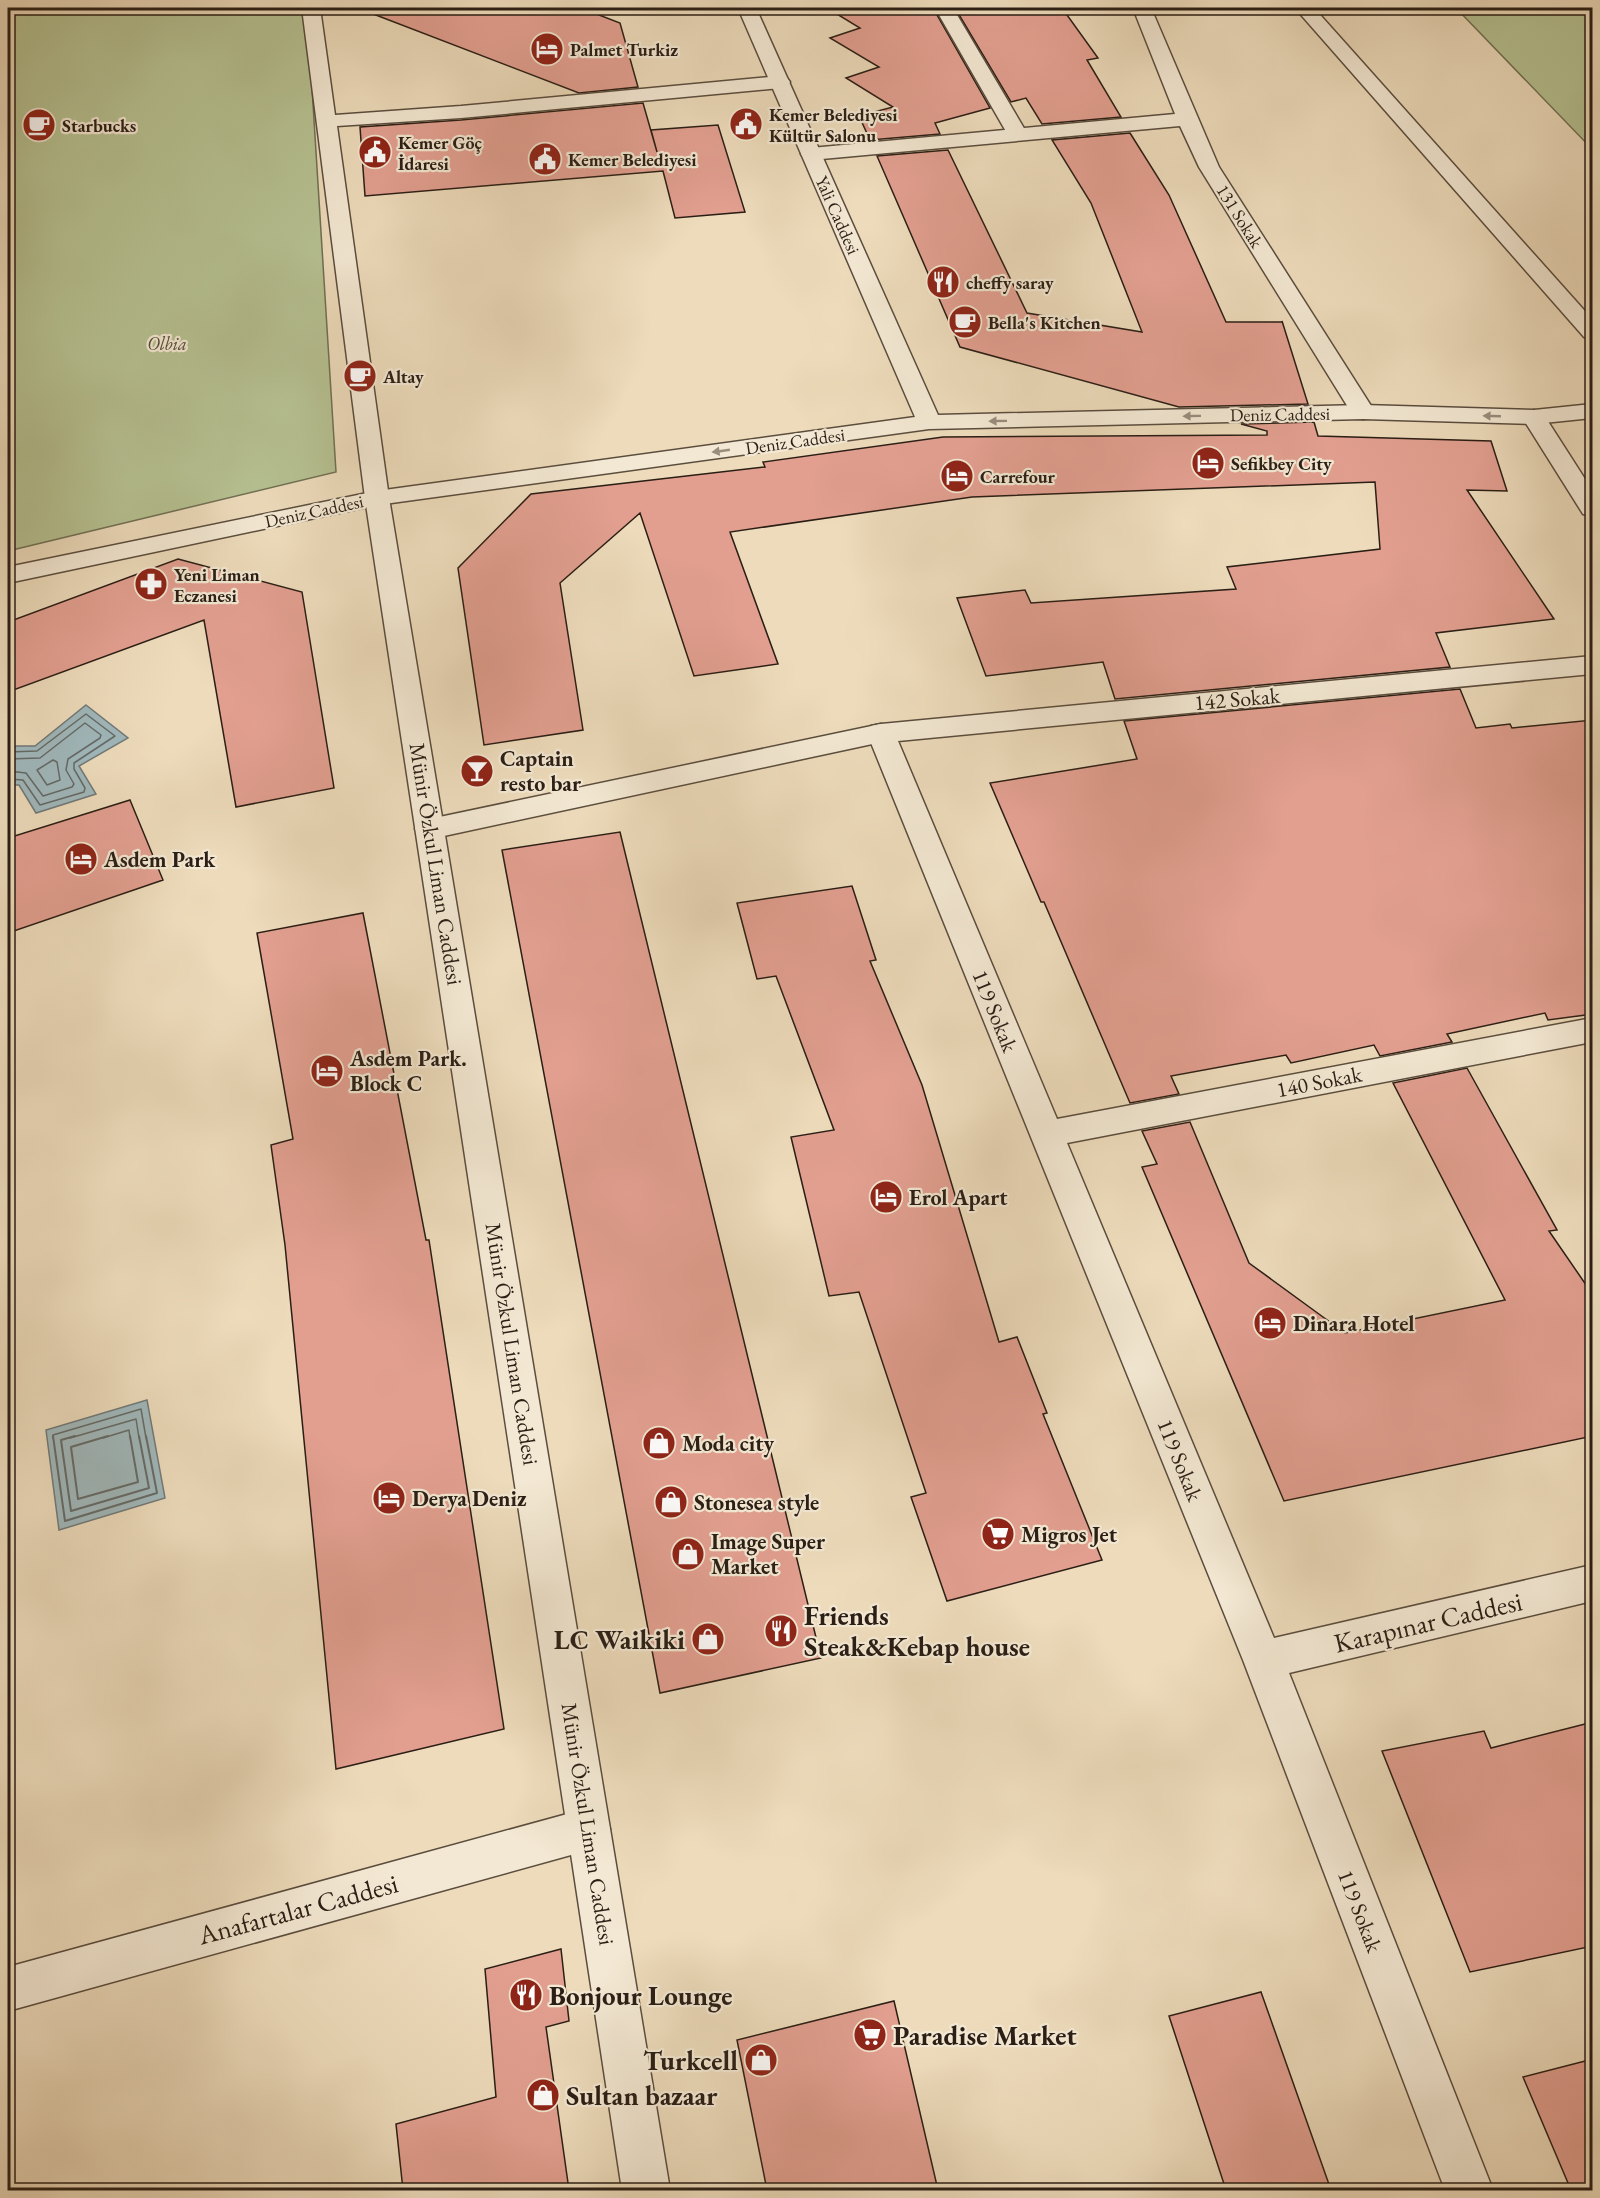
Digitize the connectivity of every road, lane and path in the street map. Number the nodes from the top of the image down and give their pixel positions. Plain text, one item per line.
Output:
1 (311, 8) edge
2 (747, 8) edge
3 (944, 8) edge
4 (1142, 8) edge
5 (1304, 8) edge
6 (780, 82) junction
7 (1187, 119) junction
8 (327, 121) junction
9 (1018, 135) junction
10 (811, 154) junction
11 (1593, 297) edge
12 (1564, 300) junction
13 (1593, 332) edge
14 (1593, 411) edge
15 (1363, 412) junction
16 (1534, 417) junction
17 (929, 422) junction
18 (377, 498) junction
19 (1593, 509) edge
20 (8, 575) edge
21 (1593, 665) edge
22 (881, 734) junction
23 (430, 829) junction
24 (1593, 1030) edge
25 (1046, 1134) junction
26 (1593, 1583) edge
27 (1263, 1660) junction
28 (589, 1829) junction
29 (8, 1989) edge
30 (646, 2190) edge
31 (1469, 2190) edge

1 - 8 street, Münir Özkul Liman Caddesi
2 - 6 street, Yali Caddesi
3 - 9 street
4 - 7 street, 131 Sokak
5 - 12 street
6 - 8 street
6 - 10 street, Yali Caddesi
7 - 9 street
7 - 15 street, 131 Sokak
8 - 18 street, Münir Özkul Liman Caddesi
9 - 10 street
10 - 17 street, Yali Caddesi
11 - 12 street
12 - 13 street
14 - 16 street, Deniz Caddesi
16 -> 15 street, Deniz Caddesi
15 -> 17 street, Deniz Caddesi
16 - 19 street
17 -> 18 street, Deniz Caddesi
18 - 20 street, Deniz Caddesi
18 - 23 street, Münir Özkul Liman Caddesi
21 - 22 street, 142 Sokak
22 - 23 street, 142 Sokak
22 - 25 street, 119 Sokak
23 - 28 street, Münir Özkul Liman Caddesi
24 - 25 street, 140 Sokak
25 - 27 street, 119 Sokak
26 - 27 street, Karapınar Caddesi
27 - 31 street, 119 Sokak
28 - 29 street, Anafartalar Caddesi
28 - 30 street, Münir Özkul Liman Caddesi

